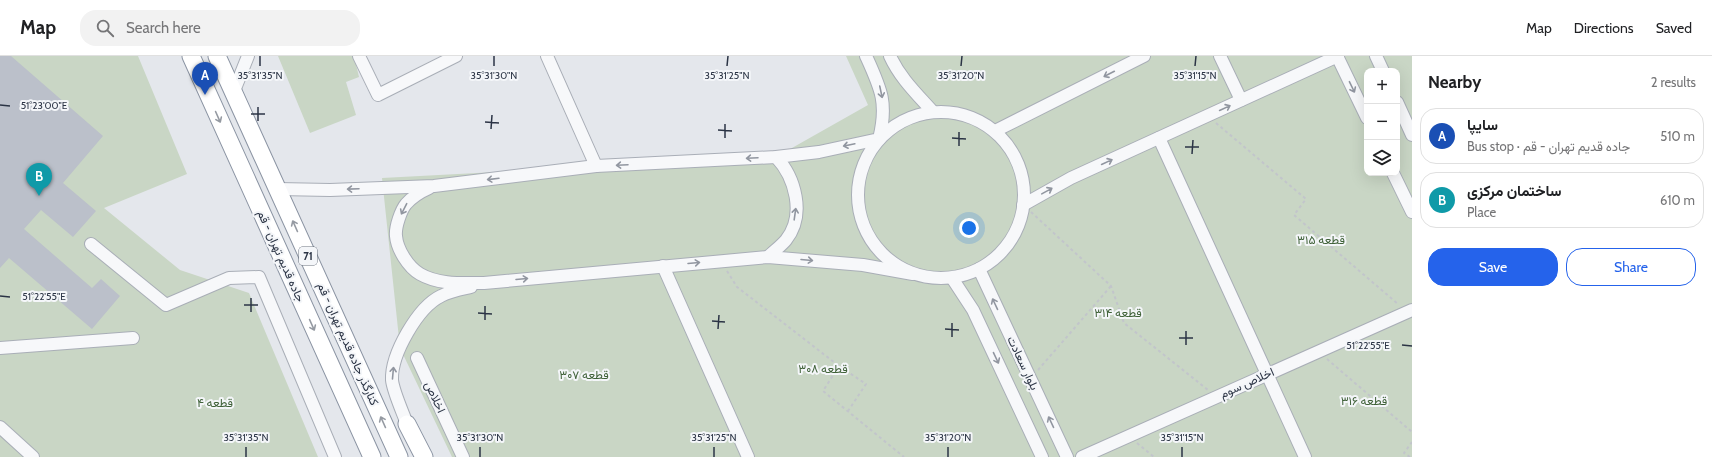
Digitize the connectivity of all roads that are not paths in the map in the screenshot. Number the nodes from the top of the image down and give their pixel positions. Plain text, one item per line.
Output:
1 (191, 56) edge
2 (218, 56) edge
3 (248, 56) edge
4 (359, 56) edge
5 (456, 56) edge
6 (547, 56) edge
7 (866, 56) edge
8 (890, 56) edge
9 (1144, 56) edge
10 (1220, 56) edge
11 (1337, 56) edge
12 (1376, 56) edge
13 (1382, 68) edge
14 (234, 91) junction
15 (1241, 100) junction
16 (1398, 104) edge
17 (933, 112) junction
18 (1364, 112) edge
19 (995, 131) junction
20 (1412, 135) edge
21 (1159, 138) junction
22 (879, 139) junction
23 (776, 157) junction
24 (596, 166) junction
25 (1394, 176) edge
26 (434, 186) junction
27 (278, 189) junction
28 (1023, 205) junction
29 (1412, 212) edge
30 (92, 244) dead end
31 (768, 257) junction
32 (663, 266) junction
33 (979, 269) junction
34 (913, 274) junction
35 (952, 278) junction
36 (484, 283) junction
37 (1410, 311) edge
38 (133, 338) dead end
39 (0, 348) edge
40 (417, 358) dead end
41 (1267, 374) junction
42 (407, 424) joint
43 (0, 427) edge
44 (33, 457) edge
45 (335, 457) edge
46 (372, 457) edge
47 (399, 457) edge
48 (424, 457) edge
49 (463, 457) edge
50 (748, 457) edge
51 (1042, 457) edge
52 (1067, 457) edge
53 (1082, 457) edge
54 (1305, 457) edge

1 -> 46 highway, جاده قدیم تهران - قم / 71
2 - 14 highway, کنارگذر جاده قدیم تهران - قم / 71
3 - 14 street
4 - 5 street
6 - 24 street
7 -> 22 street
8 - 17 street
9 -> 19 street
10 - 15 street
11 - 15 street
11 -> 18 street
12 - 13 street
14 - 27 highway, کنارگذر جاده قدیم تهران - قم / 71
21 -> 15 street
16 - 20 street
17 - 19 street
17 - 22 street
19 - 28 street
28 -> 21 street
21 - 41 street
22 -> 23 street
22 - 34 street
23 -> 24 street
31 -> 23 street
24 -> 26 street
25 - 29 street
26 -> 27 street
26 -> 36 street
47 -> 27 highway, کنارگذر جاده قدیم تهران - قم / 71
28 - 33 street
30 - 45 street
32 -> 31 street
31 -> 34 street
36 -> 32 street
32 - 50 street
33 - 35 street
52 -> 33 street, بلوار سعادت
34 - 35 street
35 -> 51 street, بلوار سعادت
42 -> 36 street
37 - 41 street, اخلاص سوم
38 - 39 street
40 - 49 street, اخلاص
41 - 53 street, اخلاص سوم
41 - 54 street
42 - 48 highway
43 - 44 street

